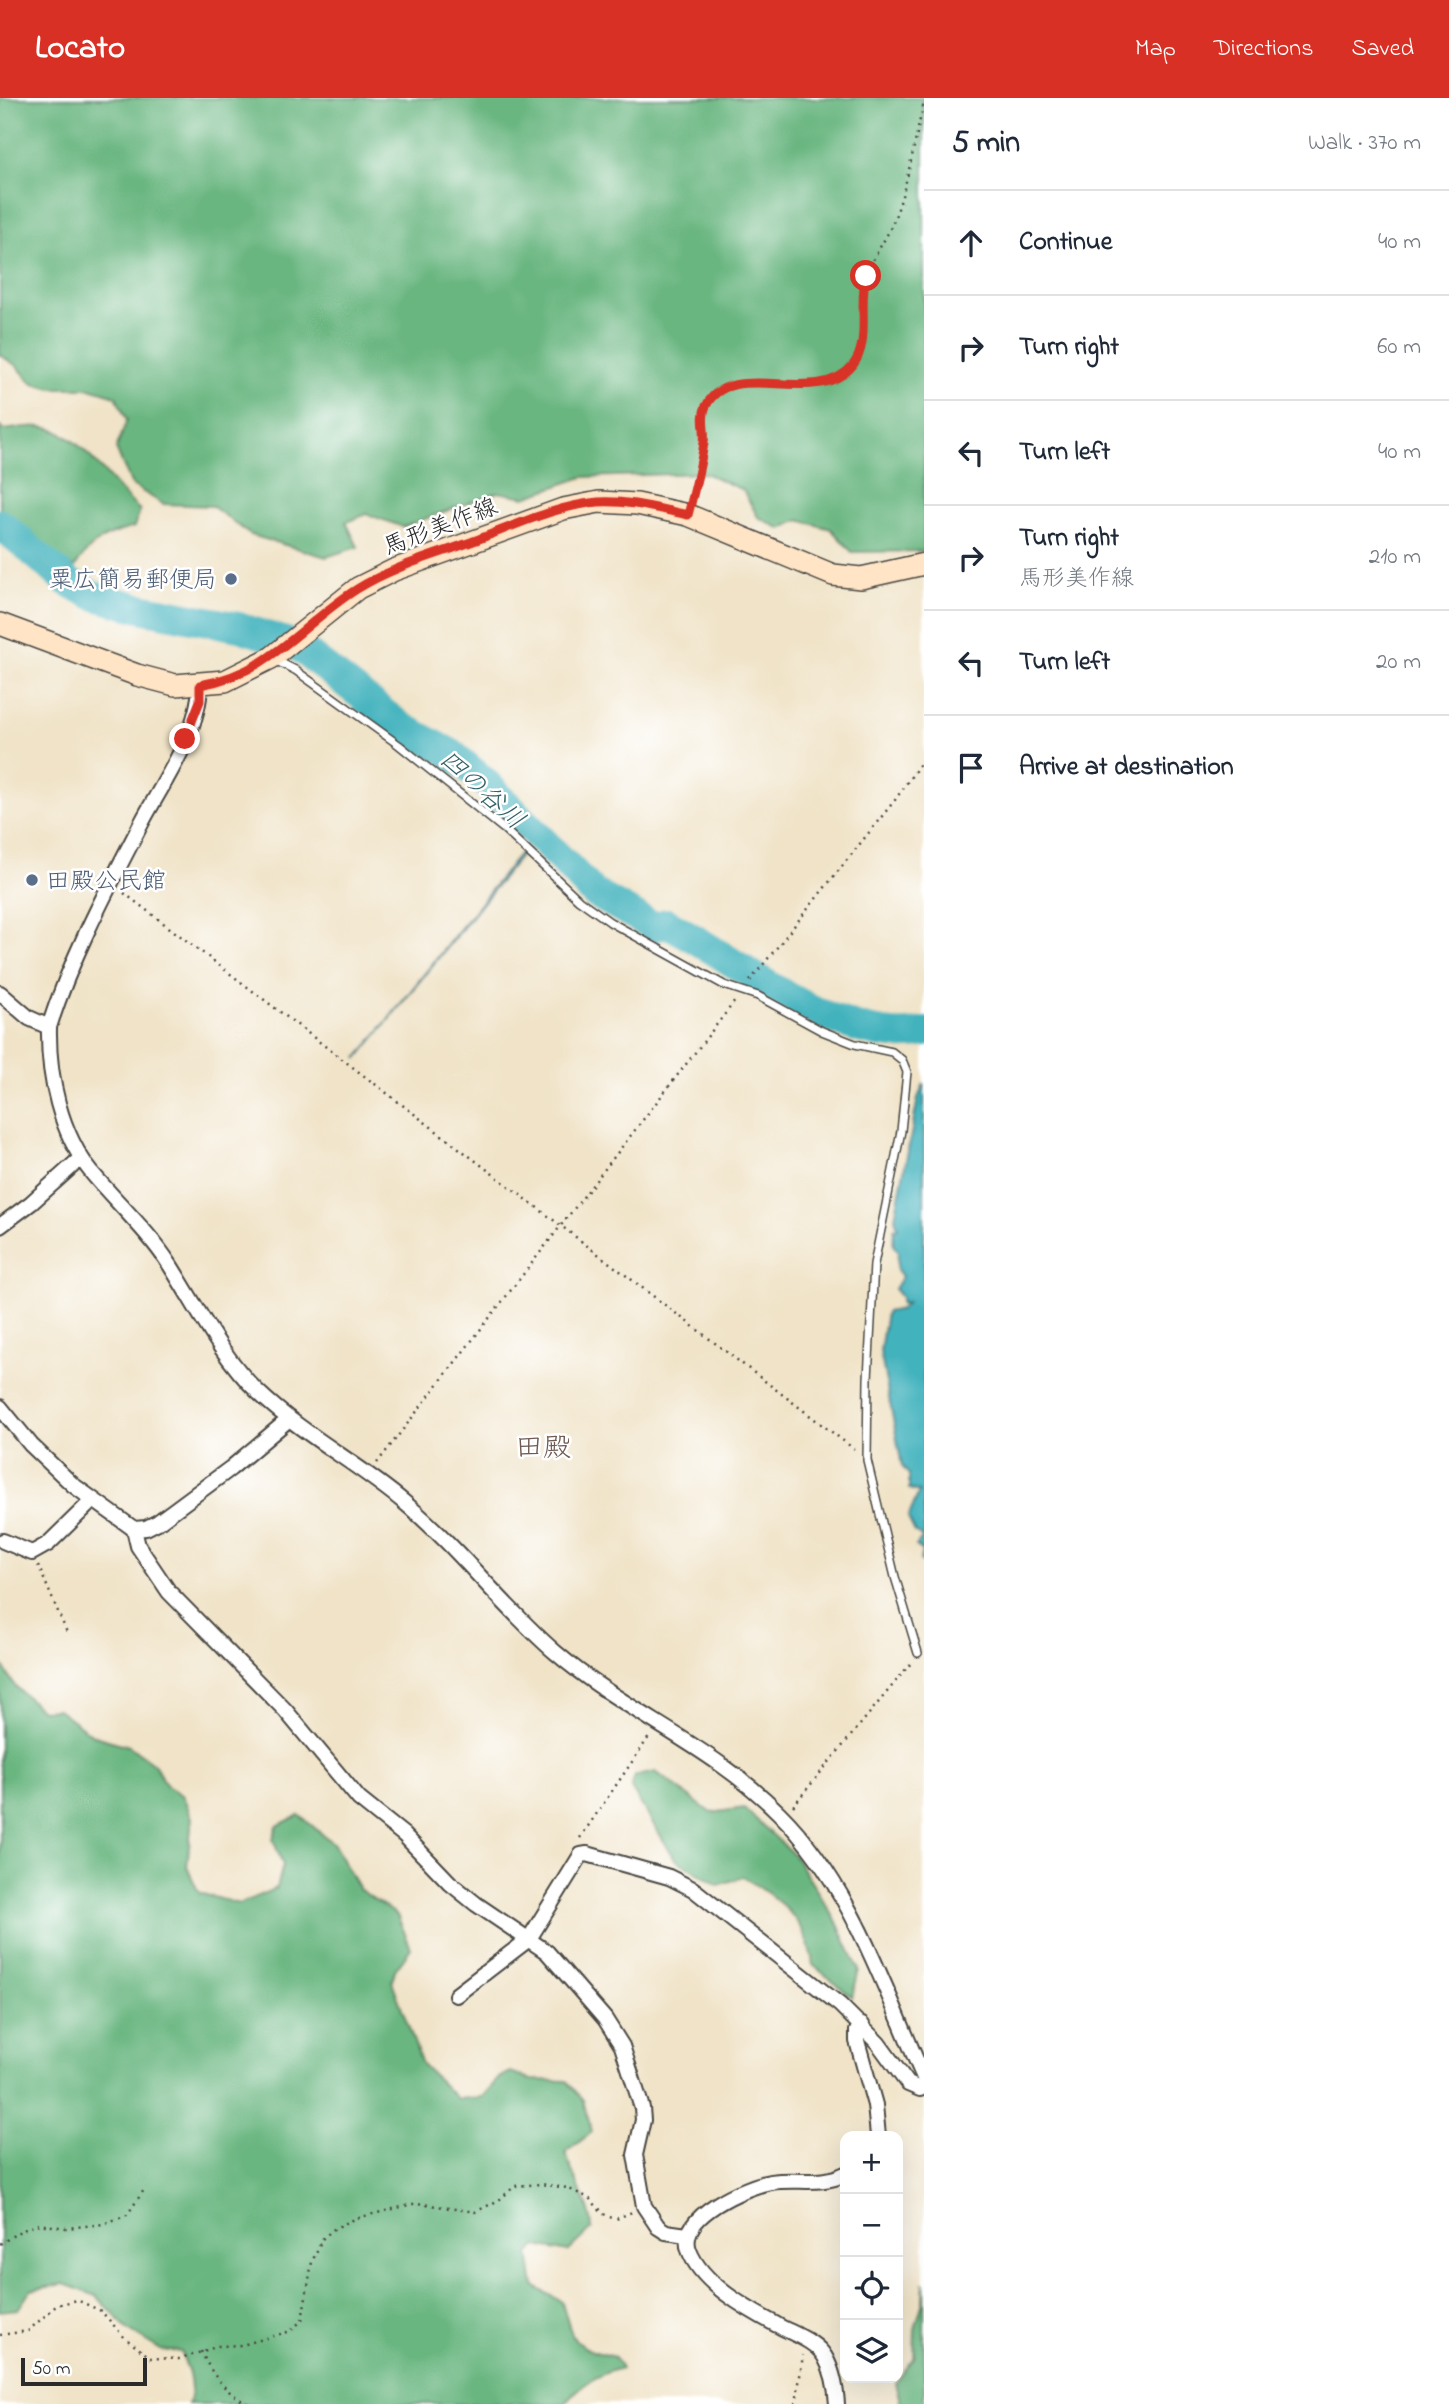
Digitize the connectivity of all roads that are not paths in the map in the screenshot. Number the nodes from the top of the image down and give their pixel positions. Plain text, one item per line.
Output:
1 (924, 564) edge
2 (0, 625) edge
3 (274, 656) junction
4 (200, 685) junction
5 (0, 993) edge
6 (49, 1027) junction
7 (81, 1158) junction
8 (0, 1226) edge
9 (0, 1407) edge
10 (288, 1420) junction
11 (93, 1500) junction
12 (134, 1529) junction
13 (3, 1541) dead end
14 (918, 1653) road end
15 (529, 1939) junction
16 (456, 1995) dead end
17 (862, 2025) junction
18 (924, 2078) edge
19 (924, 2087) edge
20 (878, 2131) edge
21 (840, 2175) edge
22 (687, 2235) junction
23 (837, 2404) edge

1 - 3 main road, 馬形美作線
2 - 4 main road, 馬形美作線
3 - 4 main road, 馬形美作線
3 - 14 lane
4 - 6 street
5 - 6 street
6 - 7 street
7 - 8 street
7 - 10 street
9 - 11 street
10 - 12 street
10 - 18 street
11 - 12 street
11 - 13 street
12 - 15 street
15 - 16 street
15 - 17 street
15 - 22 street
17 - 19 street
17 - 20 street
21 - 22 street
22 - 23 street

